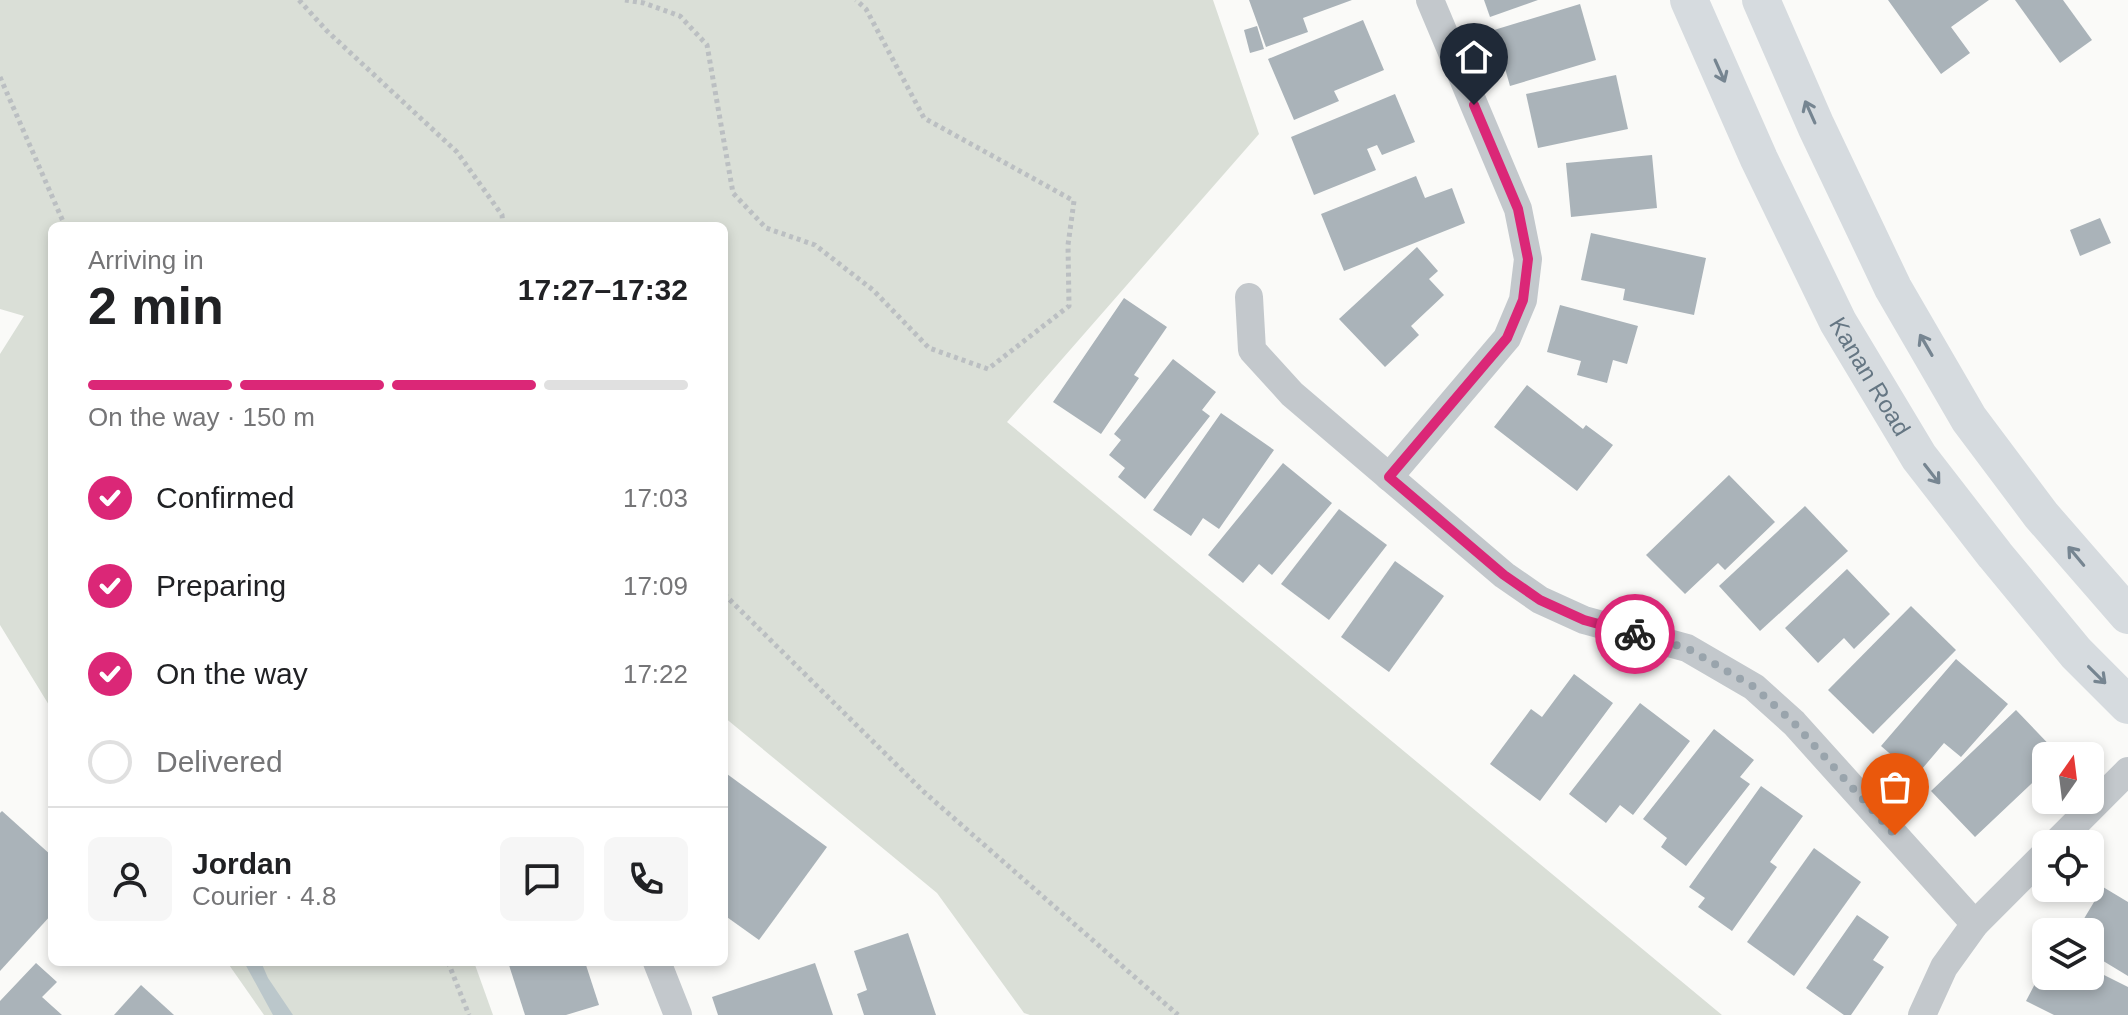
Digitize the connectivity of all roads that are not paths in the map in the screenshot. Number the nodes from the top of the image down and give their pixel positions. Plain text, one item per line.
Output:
1 (1430, 0) edge
2 (1689, 0) edge
3 (1761, 0) edge
4 (1249, 297) dead end
5 (1389, 477) junction
6 (2128, 615) edge
7 (2128, 705) edge
8 (2128, 771) edge
9 (2069, 830) edge
10 (2032, 867) edge
11 (1975, 924) junction
12 (659, 966) edge
13 (678, 1015) edge
14 (1922, 1015) edge

1 - 5 street
2 -> 7 main road, Kanan Road
6 -> 3 main road
4 - 5 street
5 - 11 street
8 - 9 street
10 - 11 street
11 - 14 street
12 - 13 street

